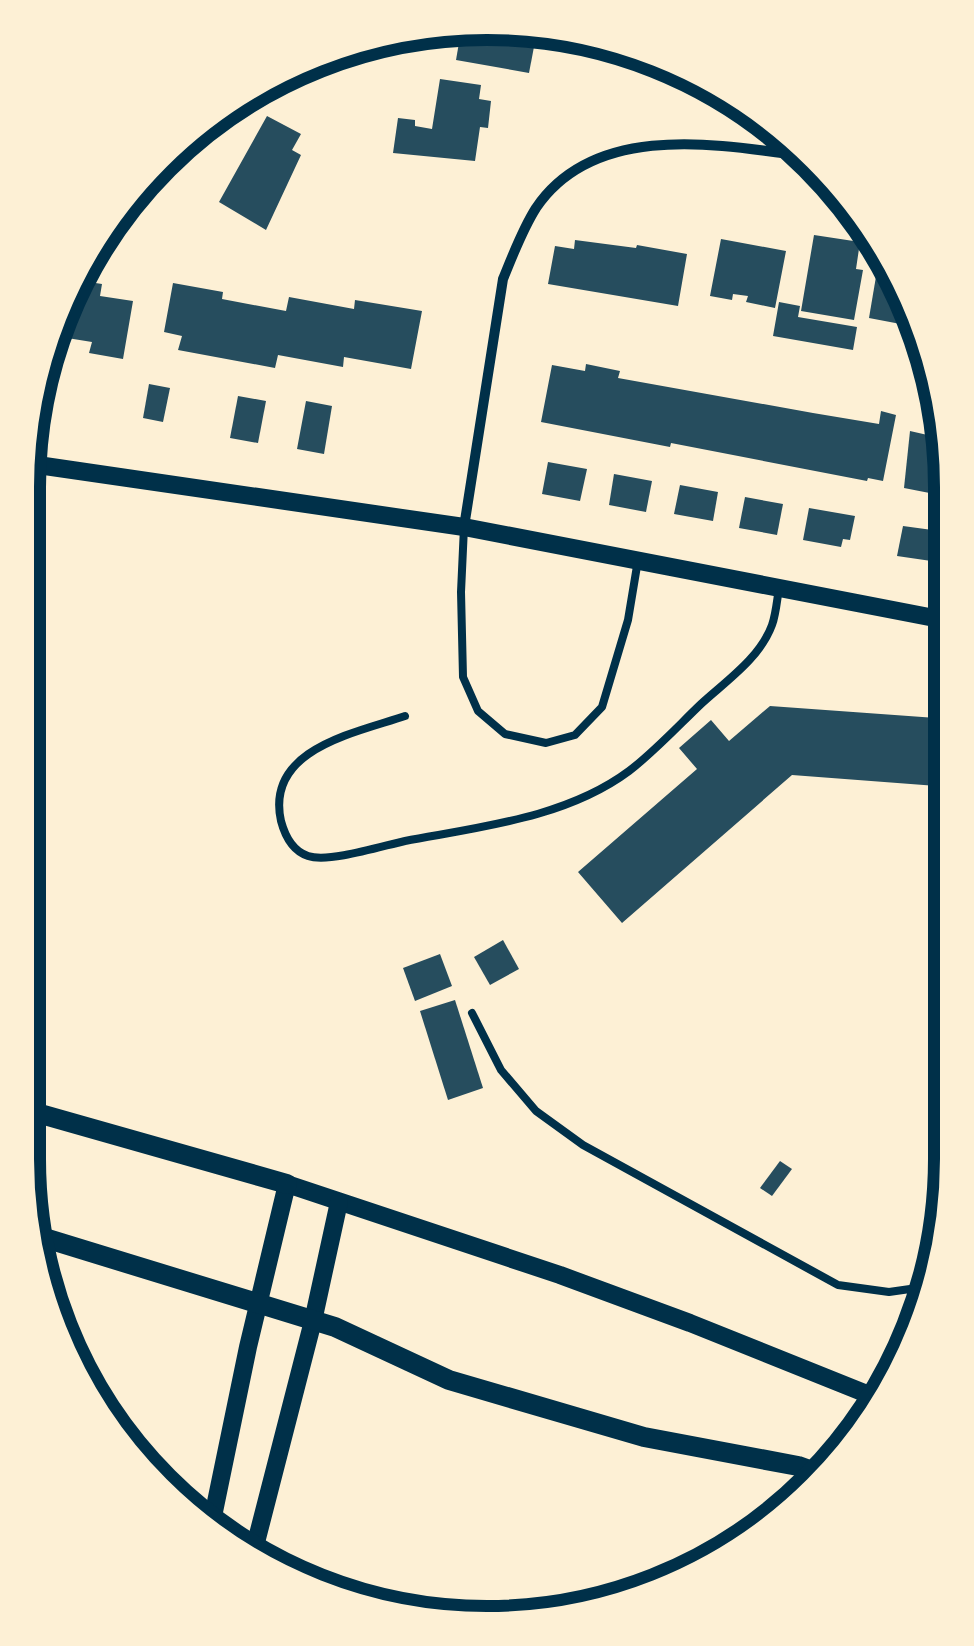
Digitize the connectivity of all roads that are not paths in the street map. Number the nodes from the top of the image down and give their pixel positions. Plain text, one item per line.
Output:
1 (784, 153) edge
2 (41, 465) edge
3 (464, 527) junction
4 (638, 560) junction
5 (779, 588) junction
6 (934, 618) edge
7 (406, 716) dead end
8 (472, 1013) dead end
9 (40, 1114) edge
10 (288, 1184) junction
11 (339, 1202) junction
12 (48, 1239) edge
13 (915, 1288) edge
14 (260, 1306) junction
15 (313, 1321) junction
16 (867, 1394) edge
17 (808, 1470) edge
18 (214, 1513) edge
19 (256, 1542) edge

1 - 3 street
2 - 3 street
3 - 4 street
3 - 4 lane
4 - 5 street
5 - 6 street
5 - 7 lane
8 - 13 lane
9 - 10 main road
10 - 11 street
10 - 14 street
11 - 15 street
11 - 16 street
12 - 14 main road
14 - 15 main road
14 - 18 street
15 - 17 main road
15 - 19 street

